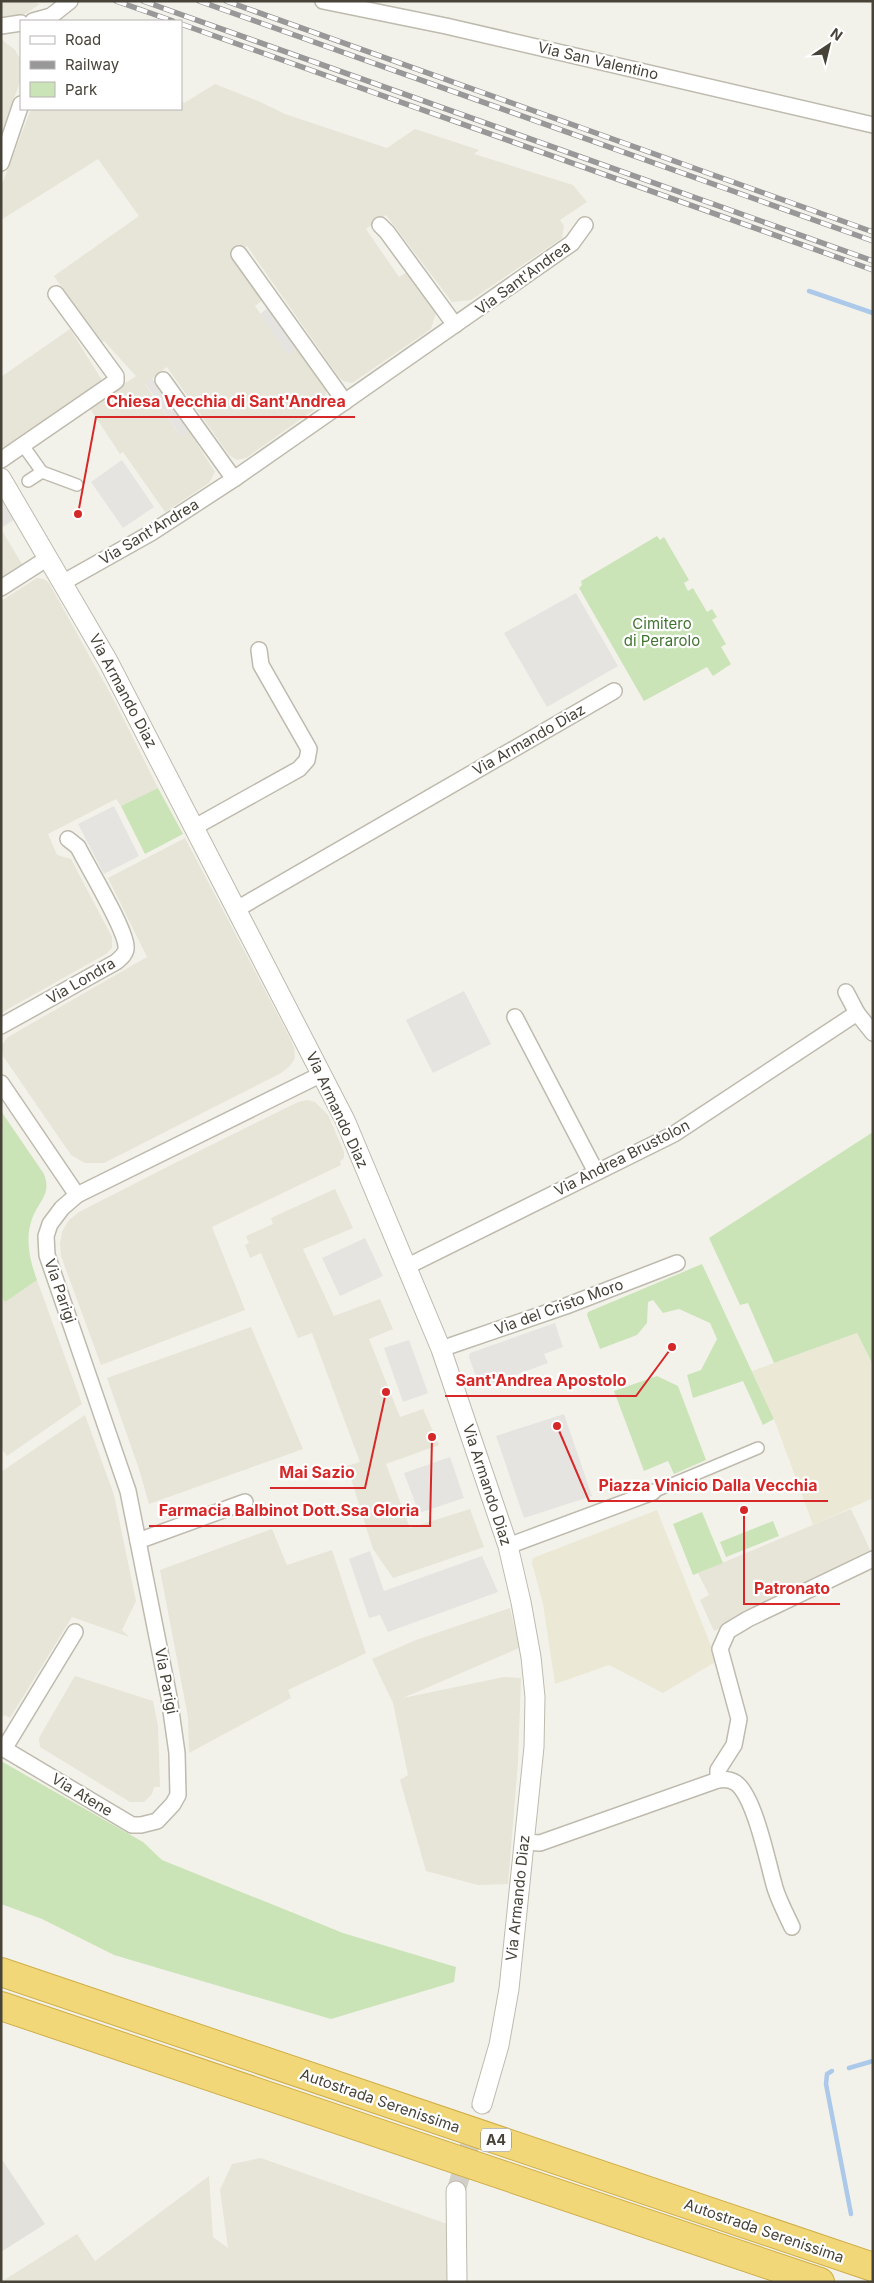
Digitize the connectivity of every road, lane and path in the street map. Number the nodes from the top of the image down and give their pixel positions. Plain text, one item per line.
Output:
1 (70, 1) edge
2 (324, 1) edge
3 (37, 20) edge
4 (20, 23) edge
5 (1, 26) edge
6 (20, 107) edge
7 (873, 125) edge
8 (1, 163) edge
9 (380, 225) dead end
10 (585, 225) dead end
11 (239, 254) dead end
12 (56, 294) dead end
13 (455, 326) junction
14 (163, 380) dead end
15 (345, 402) junction
16 (27, 451) dead end
17 (1, 460) edge
18 (42, 472) junction
19 (1, 478) edge
20 (234, 479) junction
21 (28, 481) dead end
22 (77, 484) dead end
23 (48, 558) junction
24 (62, 583) junction
25 (1, 588) edge
26 (259, 650) dead end
27 (614, 691) dead end
28 (193, 828) junction
29 (68, 840) dead end
30 (237, 909) junction
31 (846, 992) dead end
32 (857, 1013) junction
33 (515, 1018) dead end
34 (1, 1026) edge
35 (873, 1033) edge
36 (322, 1074) junction
37 (1, 1083) edge
38 (596, 1172) junction
39 (77, 1196) junction
40 (677, 1264) dead end
41 (406, 1267) junction
42 (441, 1349) junction
43 (758, 1448) dead end
44 (653, 1492) joint
45 (245, 1502) dead end
46 (138, 1541) junction
47 (508, 1546) junction
48 (873, 1559) edge
49 (75, 1632) dead end
50 (3, 1748) edge
51 (718, 1780) junction
52 (163, 1817) joint
53 (524, 1842) junction
54 (792, 1927) dead end
55 (1, 1972) edge
56 (1, 2006) edge
57 (482, 2104) tunnel mouth
58 (456, 2191) tunnel mouth
59 (873, 2267) edge
60 (457, 2282) edge
61 (820, 2282) edge

1 - 3 street
2 - 7 street, Via San Valentino
4 - 5 street
6 - 8 street
9 - 13 street
10 - 13 street, Via Sant'Andrea
11 - 15 street
12 - 17 street
13 - 15 street, Via Sant'Andrea
14 - 20 street
15 - 20 street, Via Sant'Andrea
16 - 18 street
18 - 21 street
18 - 22 street
19 - 23 street, Via Armando Diaz
20 - 24 street, Via Sant'Andrea
23 - 24 street, Via Armando Diaz
23 - 25 street
24 - 28 street, Via Armando Diaz
26 - 28 street
27 - 30 street, Via Armando Diaz
28 - 30 street, Via Armando Diaz
29 - 34 street, Via Londra
30 - 36 street, Via Armando Diaz
31 - 32 street
32 - 35 street
32 - 38 street, Via Andrea Brustolon
33 - 38 street
36 - 39 street, Via Parigi
36 - 41 street, Via Armando Diaz
37 - 39 street
38 - 41 street, Via Andrea Brustolon
39 - 46 street, Via Parigi
40 - 42 street, Via del Cristo Moro
41 - 42 street, Via Armando Diaz
42 - 47 street, Via Armando Diaz
43 - 44 street
44 - 47 street
45 - 46 street
46 - 52 street, Via Parigi
47 - 53 street, Via Armando Diaz
48 - 51 street
49 - 50 street, Via Atene
50 - 52 street, Via Atene
51 - 53 street
51 - 54 street
53 - 57 street, Via Armando Diaz
55 - 59 highway, Autostrada Serenissima / A4
56 - 61 highway, Autostrada Serenissima / A4
58 - 60 street

